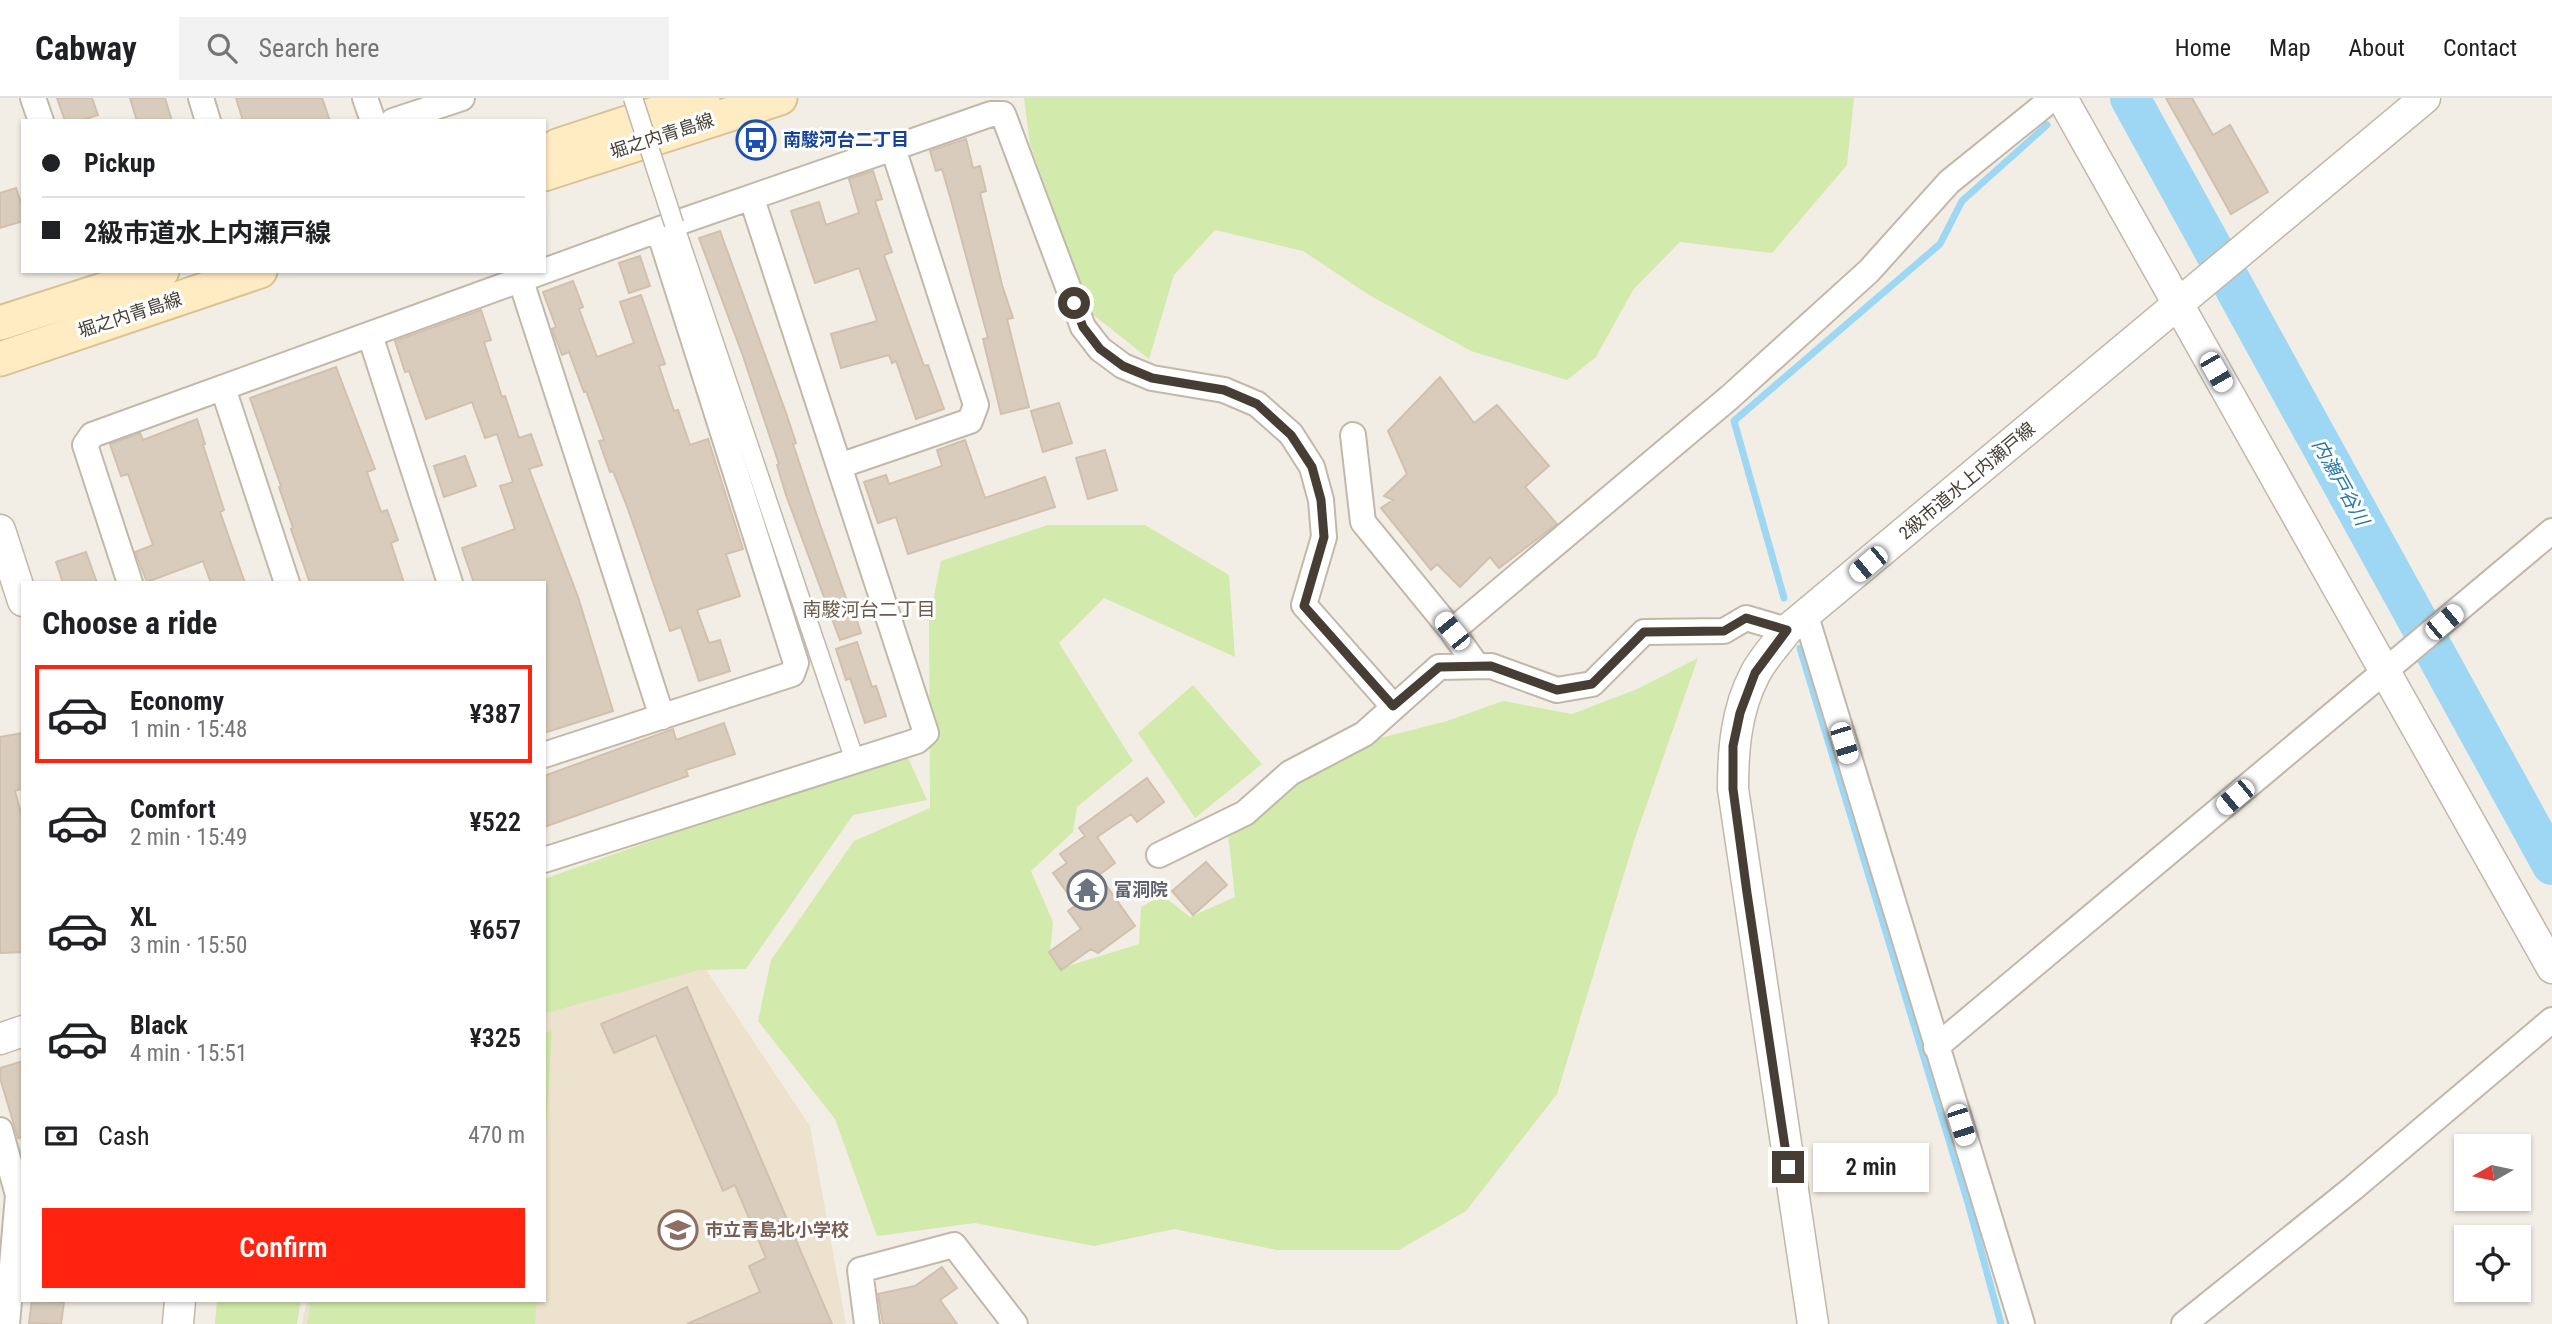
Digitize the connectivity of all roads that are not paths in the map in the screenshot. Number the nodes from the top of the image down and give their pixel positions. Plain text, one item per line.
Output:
1 (33, 98) edge
2 (201, 98) edge
3 (365, 98) edge
4 (462, 98) edge
5 (633, 98) edge
6 (703, 98) edge
7 (780, 98) edge
8 (2053, 98) edge
9 (2062, 98) edge
10 (2425, 98) edge
11 (40, 119) edge
12 (207, 119) edge
13 (372, 119) edge
14 (399, 119) edge
15 (893, 148) junction
16 (546, 149) edge
17 (546, 173) edge
18 (752, 199) junction
19 (667, 228) junction
20 (546, 272) edge
21 (156, 273) edge
22 (254, 273) edge
23 (543, 273) edge
24 (521, 281) junction
25 (2178, 303) junction
26 (0, 323) edge
27 (370, 335) junction
28 (0, 359) edge
29 (223, 388) junction
30 (1353, 435) dead end
31 (839, 466) junction
32 (0, 530) edge
33 (2552, 531) edge
34 (129, 581) edge
35 (286, 581) edge
36 (449, 581) edge
37 (21, 595) edge
38 (1797, 623) junction
39 (1452, 631) junction
40 (1477, 666) junction
41 (2385, 672) junction
42 (1393, 706) junction
43 (662, 716) junction
44 (546, 754) edge
45 (855, 761) junction
46 (1159, 855) dead end
47 (546, 859) edge
48 (2552, 968) edge
49 (2552, 1020) edge
50 (21, 1032) edge
51 (0, 1039) edge
52 (1936, 1047) junction
53 (0, 1130) edge
54 (9, 1198) edge
55 (180, 1302) edge
56 (7, 1324) edge
57 (178, 1324) edge
58 (867, 1324) edge
59 (1016, 1324) edge
60 (1813, 1324) edge
61 (2022, 1324) edge
62 (2184, 1324) edge

1 - 11 street
2 - 12 street
3 - 13 street
4 - 14 street
5 - 19 street, bridge
6 - 16 main road, 堀之内青島線
7 - 17 main road, 堀之内青島線
8 - 39 street
9 - 25 street
10 - 25 street, 2級市道水上内瀬戸線
15 - 18 street
15 - 31 street
15 - 42 street
18 - 19 street
18 - 31 street
19 - 20 street
19 - 43 street
19 - 45 street
21 - 26 main road, 堀之内青島線
22 - 28 main road, 堀之内青島線
23 - 24 street
24 - 27 street
24 - 43 street
25 - 38 street, 2級市道水上内瀬戸線
25 - 41 street
27 - 29 street
27 - 36 street
29 - 34 street
29 - 35 street
30 - 39 street
31 - 45 street
32 - 37 street
33 - 41 street
38 - 40 street
38 - 52 street
38 - 60 street, 2級市道水上内瀬戸線
39 - 40 street
40 - 42 street
41 - 48 street
41 - 52 street
42 - 46 street
43 - 44 street
45 - 47 street
49 - 62 street
50 - 51 street
52 - 61 street
53 - 54 street
54 - 56 street
55 - 57 street
58 - 59 street

